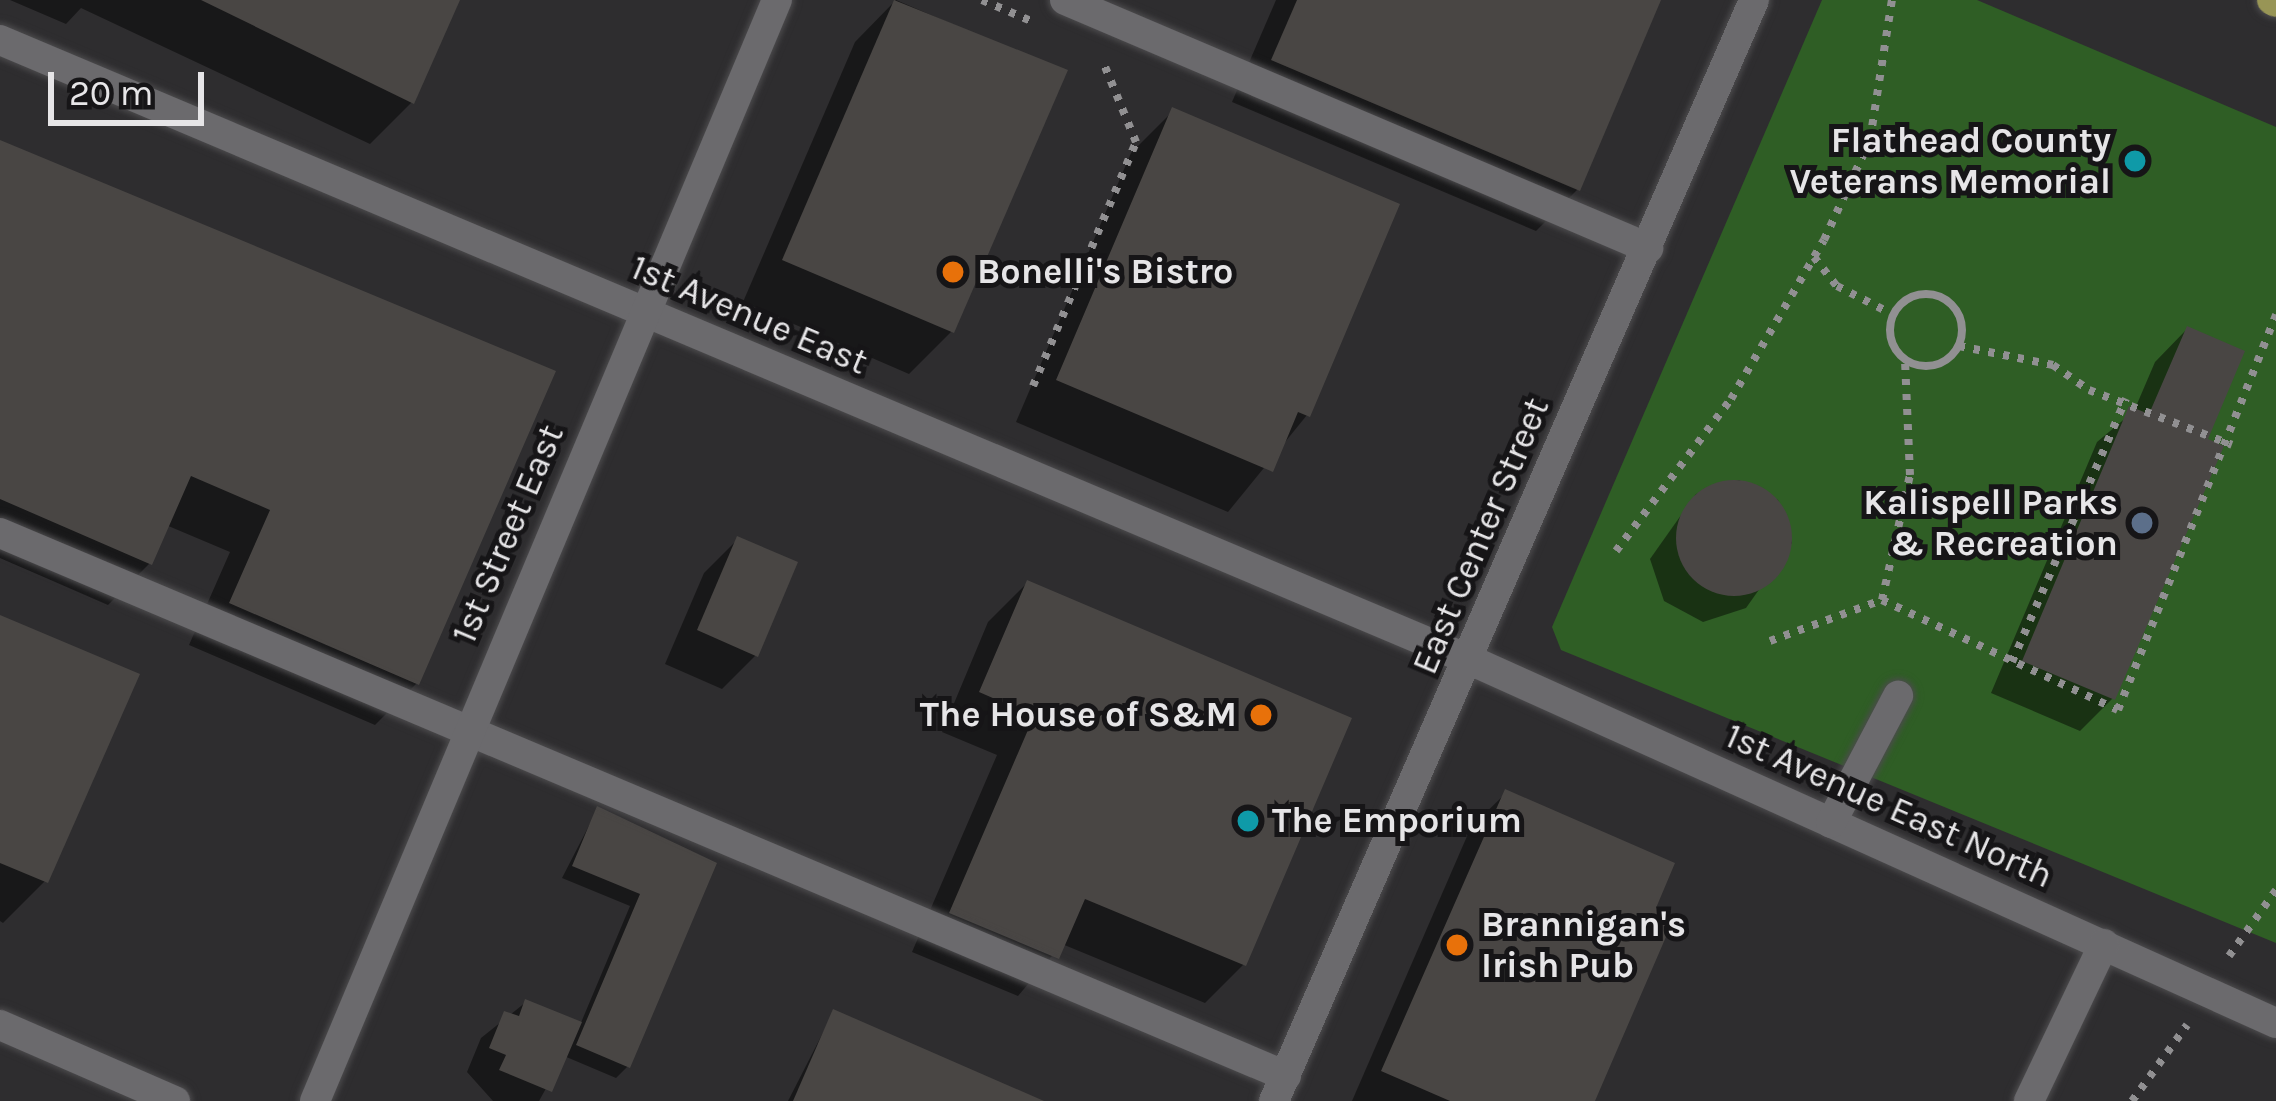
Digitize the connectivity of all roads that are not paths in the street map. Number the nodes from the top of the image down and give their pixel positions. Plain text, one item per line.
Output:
1 (777, 0) edge
2 (1065, 0) edge
3 (1754, 0) edge
4 (0, 40) edge
5 (1648, 248) junction
6 (644, 314) junction
7 (0, 533) edge
8 (1470, 660) junction
9 (1898, 696) dead end
10 (467, 730) junction
11 (1831, 824) junction
12 (2104, 944) junction
13 (2276, 1023) edge
14 (0, 1025) edge
15 (1280, 1088) edge
16 (175, 1101) edge
17 (315, 1101) edge
18 (2029, 1101) edge

1 - 6 street, 1st Street East
2 - 5 street
3 - 5 street, East Center Street
4 - 6 street, 1st Avenue East
5 - 8 street, East Center Street
6 - 8 street, 1st Avenue East
6 - 10 street, 1st Street East
7 - 10 street
8 - 11 street, 1st Avenue East North
8 - 15 street, East Center Street
9 - 11 street
10 - 15 street
10 - 17 street, 1st Street East
11 - 12 street, 1st Avenue East North
12 - 13 street, 1st Avenue East North
12 - 18 street
14 - 16 street

